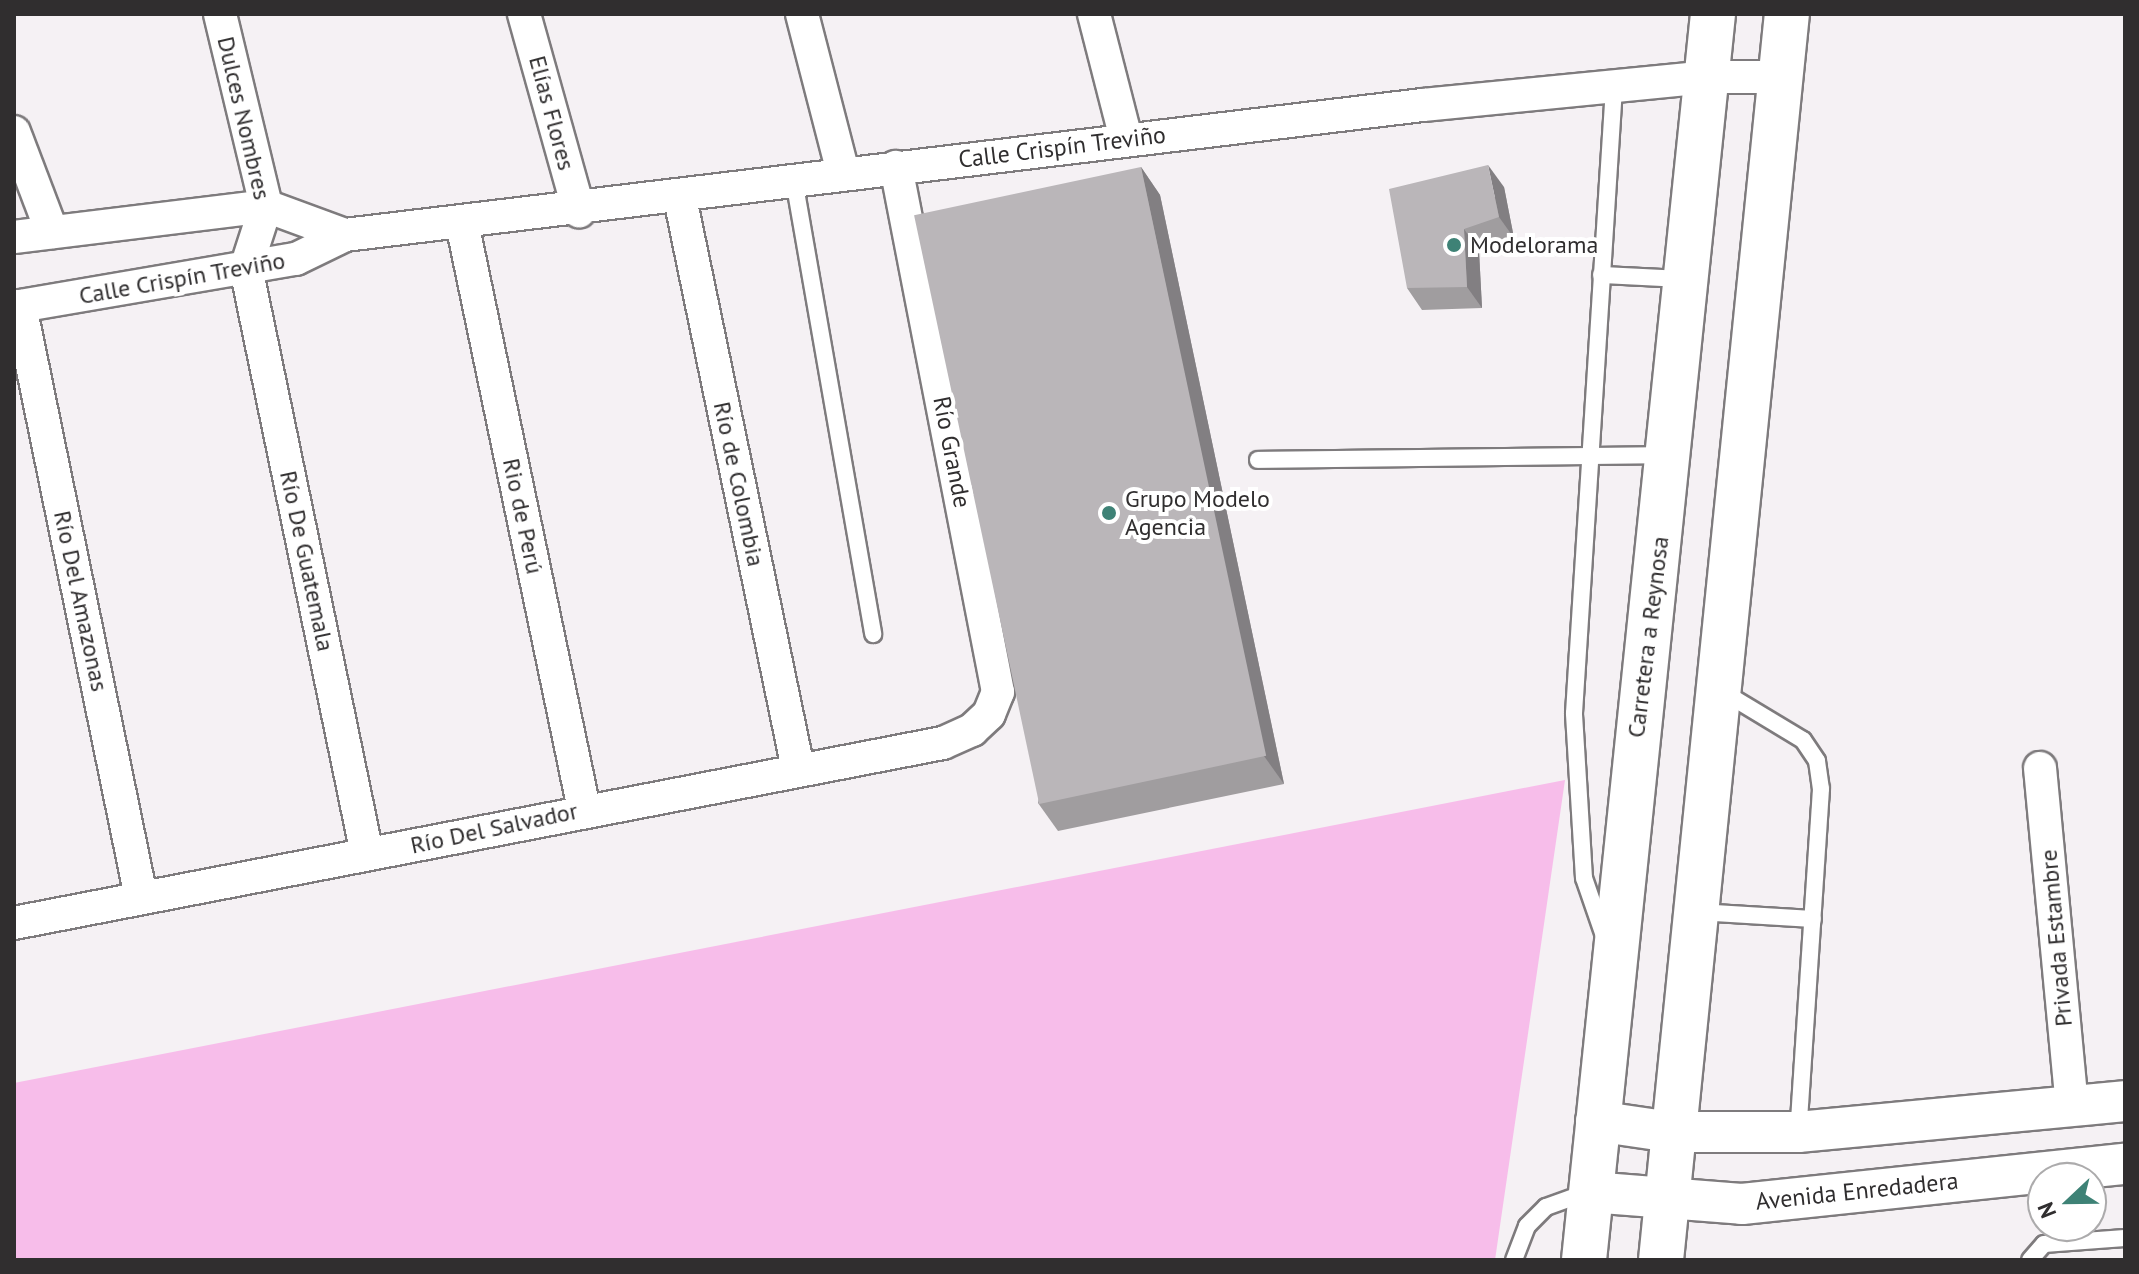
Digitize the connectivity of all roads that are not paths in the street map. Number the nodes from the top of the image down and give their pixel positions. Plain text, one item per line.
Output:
1 (220, 14) edge
2 (524, 14) edge
3 (802, 14) edge
4 (1094, 14) edge
5 (1713, 14) edge
6 (1787, 14) edge
7 (1707, 77) junction
8 (1780, 77) junction
9 (1614, 87) junction
10 (14, 132) edge
11 (1126, 139) junction
12 (896, 167) junction
13 (843, 173) junction
14 (794, 180) junction
15 (680, 198) junction
16 (266, 206) junction
17 (579, 211) junction
18 (462, 223) junction
19 (52, 232) junction
20 (345, 235) junction
21 (14, 237) edge
22 (246, 268) junction
23 (1601, 275) junction
24 (1686, 279) junction
25 (17, 306) edge
26 (1669, 455) junction
27 (1590, 456) junction
28 (1258, 460) dead end
29 (873, 634) dead end
30 (1719, 690) junction
31 (972, 730) joint
32 (2040, 768) dead end
33 (798, 769) junction
34 (584, 809) junction
35 (367, 854) junction
36 (141, 897) junction
37 (1695, 911) junction
38 (1813, 919) junction
39 (14, 923) edge
40 (1613, 956) junction
41 (2125, 1101) edge
42 (2072, 1108) junction
43 (1596, 1121) junction
44 (1671, 1132) junction
45 (1798, 1132) junction
46 (2125, 1164) edge
47 (1590, 1192) junction
48 (1666, 1200) junction
49 (2125, 1238) edge
50 (1514, 1260) edge
51 (1584, 1260) edge
52 (1661, 1260) edge
53 (2030, 1260) edge

1 - 16 street, Dulces Nombres
2 - 17 street, Elías Flores
3 - 13 street
4 - 11 street
5 - 7 main road, Carretera a Reynosa
6 - 8 main road
7 - 8 street, Calle Crispín Treviño
7 - 9 street, Calle Crispín Treviño
7 - 24 main road, Carretera a Reynosa
8 - 30 main road
9 - 11 street, Calle Crispín Treviño
9 - 23 lane
10 - 19 street
11 - 12 street, Calle Crispín Treviño
12 - 13 street, Calle Crispín Treviño
12 - 31 street, Río Grande
13 - 14 street, Calle Crispín Treviño
14 - 15 street, Calle Crispín Treviño
14 - 29 lane
15 - 17 street, Calle Crispín Treviño
15 - 33 street, Río de Colombia
16 - 19 street, Calle Crispín Treviño
16 - 20 street, Calle Crispín Treviño
16 - 22 street, Dulces Nombres
17 - 18 street, Calle Crispín Treviño
18 - 20 street, Calle Crispín Treviño
18 - 34 street, Rio de Perú
19 - 21 street, Calle Crispín Treviño
20 - 22 street, Calle Crispín Treviño
22 - 25 street, Calle Crispín Treviño
22 - 35 street, Río De Guatemala
23 - 24 lane
23 - 27 lane
24 - 26 main road, Carretera a Reynosa
25 - 36 street, Río Del Amazonas
26 - 27 lane
26 - 40 main road, Carretera a Reynosa
27 - 28 lane
27 - 40 lane
30 - 37 main road
30 - 38 lane
31 - 33 street, Río Del Salvador
32 - 42 street, Privada Estambre
33 - 34 street, Río Del Salvador
34 - 35 street, Río Del Salvador
35 - 36 street, Río Del Salvador
36 - 39 street, Río Del Salvador
37 - 38 lane
37 - 44 main road
38 - 45 lane
40 - 43 main road, Carretera a Reynosa
41 - 42 street
42 - 45 street
43 - 44 street
43 - 47 main road, Carretera a Reynosa
44 - 45 street
44 - 48 main road
46 - 48 street, Avenida Enredadera
47 - 48 street, Avenida Enredadera
47 - 50 lane
47 - 51 main road, Carretera a Reynosa
48 - 52 main road
49 - 53 lane

